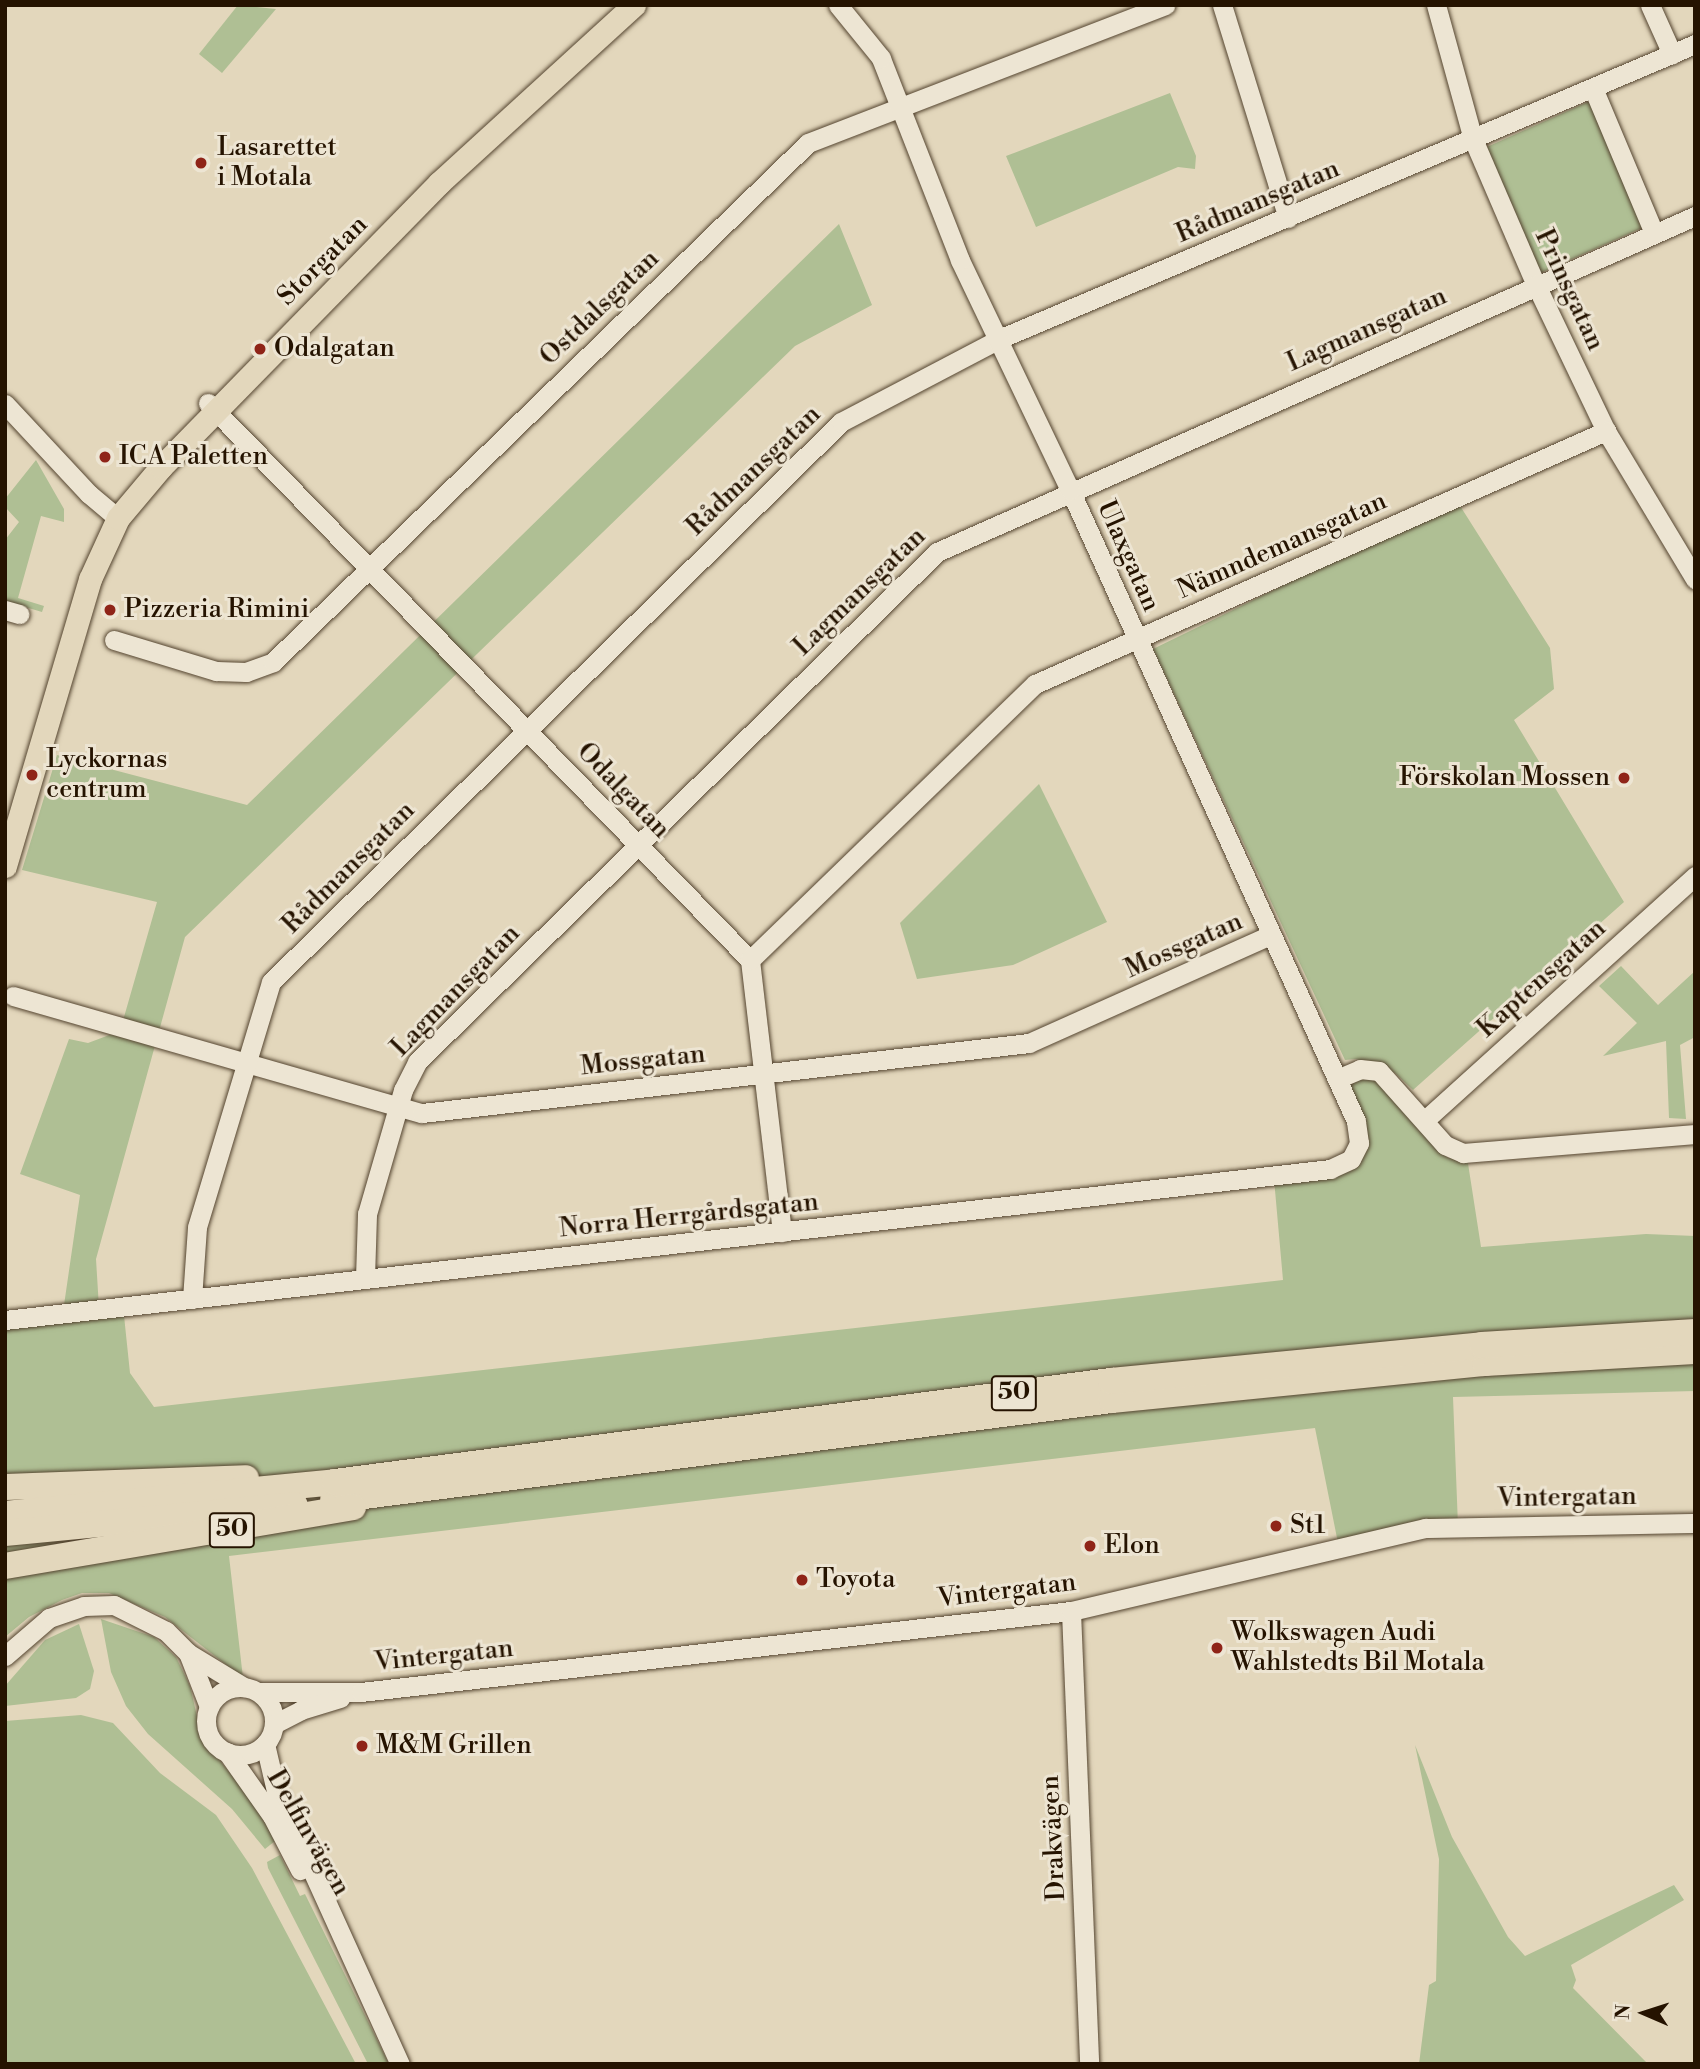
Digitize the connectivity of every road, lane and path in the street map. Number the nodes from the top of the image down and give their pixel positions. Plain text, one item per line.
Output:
1 (617, 5) edge
2 (634, 5) edge
3 (838, 5) edge
4 (1166, 5) edge
5 (1222, 5) edge
6 (1436, 5) edge
7 (1650, 5) edge
8 (1695, 44) edge
9 (1672, 54) junction
10 (1593, 88) junction
11 (900, 105) junction
12 (1473, 139) junction
13 (1695, 216) edge
14 (1288, 218) junction
15 (1654, 233) junction
16 (1536, 285) junction
17 (999, 339) junction
18 (5, 404) edge
19 (211, 407) junction
20 (1606, 431) junction
21 (1070, 490) junction
22 (113, 514) junction
23 (370, 569) junction
24 (1695, 579) edge
25 (1136, 639) junction
26 (114, 640) dead end
27 (526, 729) junction
28 (5, 825) edge
29 (638, 844) junction
30 (5, 866) edge
31 (1695, 876) edge
32 (1271, 935) junction
33 (750, 960) junction
34 (13, 996) dead end
35 (244, 1063) junction
36 (764, 1074) junction
37 (1336, 1079) junction
38 (398, 1109) junction
39 (1425, 1120) junction
40 (1695, 1134) edge
41 (1359, 1135) joint
42 (782, 1231) junction
43 (365, 1278) junction
44 (192, 1299) junction
45 (5, 1320) edge
46 (1695, 1332) edge
47 (1695, 1351) edge
48 (335, 1482) junction
49 (458, 1485) junction
50 (5, 1487) edge
51 (5, 1514) edge
52 (1695, 1523) edge
53 (5, 1533) edge
54 (5, 1566) edge
55 (1071, 1611) junction
56 (188, 1653) junction
57 (5, 1656) edge
58 (251, 1689) junction
59 (362, 1692) junction
60 (209, 1707) junction
61 (274, 1724) junction
62 (265, 1744) junction
63 (227, 1752) junction
64 (341, 1942) junction
65 (400, 2064) edge
66 (1089, 2064) edge

1 - 19 main road, Storgatan
2 - 19 main road, Storgatan
3 - 11 street, Ulaxgatan
4 - 11 street, Ostdalsgatan
5 - 14 street
6 - 12 street, Prinsgatan
7 - 9 street
8 - 9 street, Rådmansgatan
9 - 10 street, Rådmansgatan
10 - 12 street, Rådmansgatan
10 - 15 street
11 - 17 street, Ulaxgatan
11 - 23 street, Ostdalsgatan
12 - 14 street, Rådmansgatan
12 - 16 street, Prinsgatan
13 - 15 street, Lagmansgatan
14 - 17 street, Rådmansgatan
15 - 16 street, Lagmansgatan
16 - 20 street, Prinsgatan
16 - 21 street, Lagmansgatan
17 - 21 street, Ulaxgatan
17 - 27 street, Rådmansgatan
18 - 22 street
19 - 22 main road, Storgatan
19 - 23 street, Odalgatan
20 - 24 street, Prinsgatan
20 - 25 street, Nämndemansgatan
21 - 25 street, Ulaxgatan
21 - 29 street, Lagmansgatan
22 - 28 main road, Storgatan
22 - 30 main road, Storgatan
23 - 26 street, Ostdalsgatan
23 - 27 street, Odalgatan
25 - 32 street, Ulaxgatan
25 - 33 street, Nämndemansgatan
27 - 29 street, Odalgatan
27 - 35 street, Rådmansgatan
29 - 33 street, Odalgatan
29 - 38 street, Lagmansgatan
31 - 39 street, Kaptensgatan
32 - 36 street, Mossgatan
32 - 37 street, Ulaxgatan
33 - 36 street
34 - 35 street, Mossgatan
35 - 38 street, Mossgatan
35 - 44 street, Rådmansgatan
36 - 38 street, Mossgatan
36 - 42 street
37 - 39 street
37 - 41 street, Ulaxgatan
38 - 43 street, Lagmansgatan
39 - 40 street
41 - 42 street, Norra Herrgårdsgatan
42 - 43 street, Norra Herrgårdsgatan
43 - 44 street, Norra Herrgårdsgatan
44 - 45 street, Norra Herrgårdsgatan
46 - 48 highway, 50
47 - 49 highway, 50
48 - 50 highway
48 - 51 highway, 50
49 - 53 highway, 50
49 - 54 highway, 50
52 - 55 street, Vintergatan
55 - 59 street, Vintergatan
55 - 66 street, Drakvägen
56 - 57 street
56 - 58 street
56 - 60 street
58 - 59 street, Vintergatan
58 - 60 street
58 - 61 street
59 - 61 street, Vintergatan
60 - 63 street
61 - 62 street
62 - 63 street
62 - 64 street, Delfinvägen
63 - 64 street, Delfinvägen
64 - 65 street, Delfinvägen

